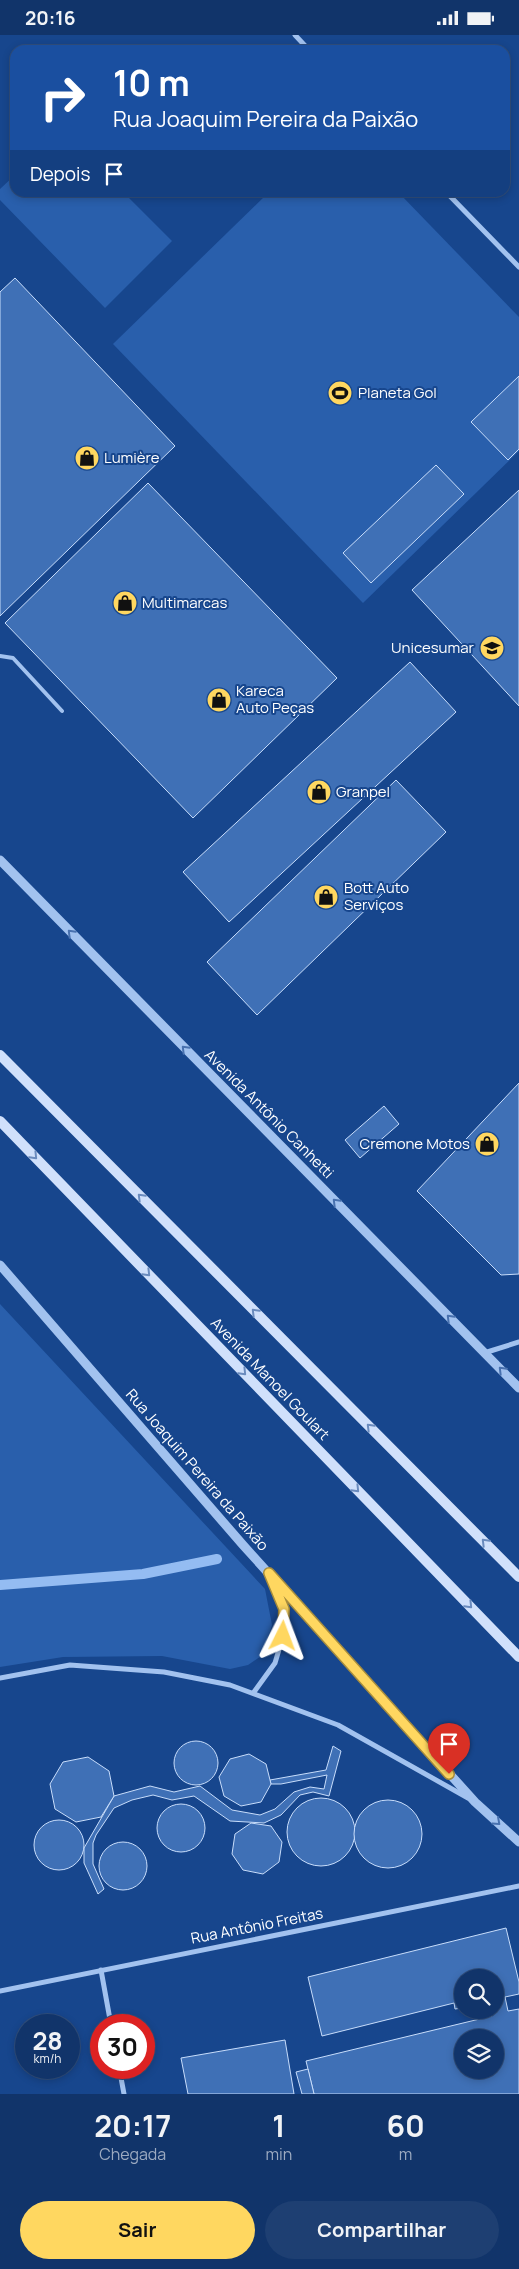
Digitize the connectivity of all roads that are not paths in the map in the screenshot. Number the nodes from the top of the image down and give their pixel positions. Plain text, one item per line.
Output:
1 (295, 35) edge
2 (304, 45) edge
3 (451, 197) edge
4 (519, 267) edge
5 (0, 656) edge
6 (62, 711) dead end
7 (0, 860) edge
8 (0, 1055) edge
9 (0, 1121) edge
10 (0, 1265) edge
11 (519, 1342) edge
12 (484, 1353) junction
13 (519, 1388) edge
14 (269, 1573) junction
15 (519, 1577) edge
16 (519, 1657) edge
17 (0, 1678) edge
18 (254, 1692) junction
19 (475, 1802) junction
20 (519, 1841) edge
21 (519, 1886) edge
22 (101, 1970) junction
23 (0, 1991) edge
24 (109, 2014) edge
25 (121, 2079) edge
26 (124, 2094) edge

1 - 2 street
3 - 4 street
5 - 6 lane
12 -> 7 street, Avenida Antônio Canhetti
15 -> 8 main road
9 -> 16 main road, Avenida Manoel Goulart
10 - 14 street, Rua Joaquim Pereira da Paixão
11 - 12 street
13 -> 12 street, Avenida Antônio Canhetti
14 - 18 street
14 - 19 street, Rua Joaquim Pereira da Paixão
17 - 18 street, Rua Joaquim Pereira da Paixão
18 - 19 street, Rua Joaquim Pereira da Paixão
19 -> 20 street, Rua Joaquim Pereira da Paixão
21 - 22 street, Rua Antônio Freitas
22 - 23 street, Rua Antônio Freitas
22 - 24 street
25 - 26 street

